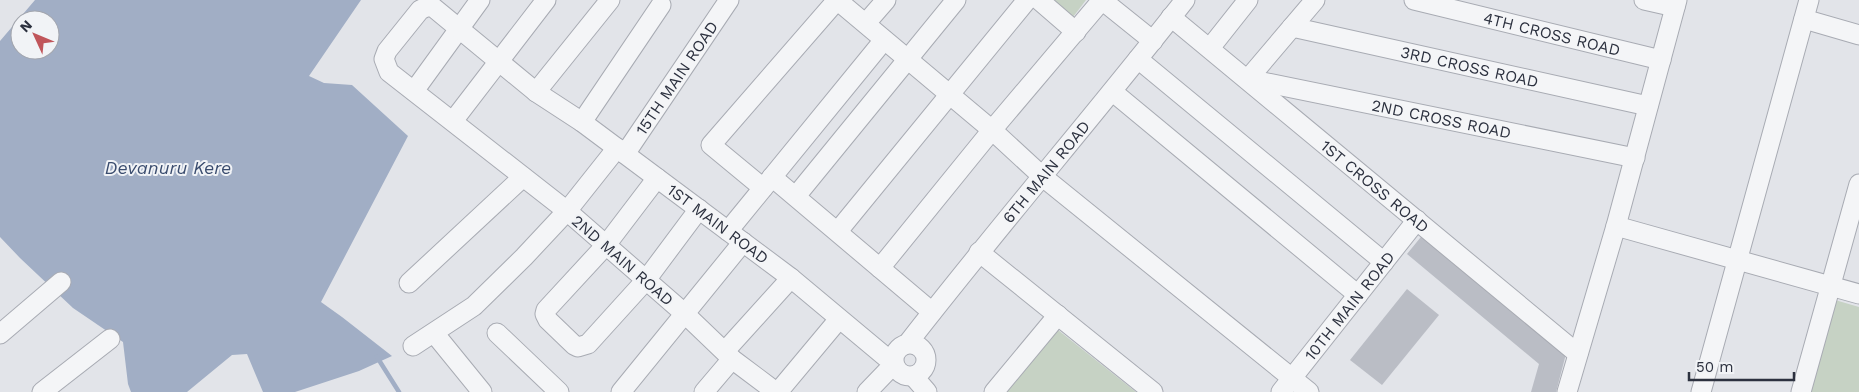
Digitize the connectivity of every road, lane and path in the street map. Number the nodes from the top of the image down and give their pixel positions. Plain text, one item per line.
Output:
1 (480, 0) edge
2 (546, 0) edge
3 (610, 0) edge
4 (729, 0) edge
5 (837, 0) edge
6 (886, 0) edge
7 (956, 0) edge
8 (1027, 0) edge
9 (1039, 0) edge
10 (1102, 0) edge
11 (1185, 0) edge
12 (1248, 0) edge
13 (1315, 0) edge
14 (1414, 0) edge
15 (1644, 0) edge
16 (1809, 0) edge
17 (1676, 4) edge
18 (661, 5) dead end
19 (1172, 17) junction
20 (1804, 19) junction
21 (866, 23) junction
22 (1292, 27) junction
23 (458, 28) junction
24 (1076, 32) junction
25 (1859, 35) edge
26 (884, 40) junction
27 (1153, 41) junction
28 (1210, 48) junction
29 (908, 60) junction
30 (1138, 60) junction
31 (1661, 60) junction
32 (499, 62) junction
33 (1248, 79) junction
34 (414, 91) junction
35 (536, 92) junction
36 (1113, 92) junction
37 (950, 95) junction
38 (1648, 106) junction
39 (582, 122) junction
40 (460, 126) junction
41 (992, 130) junction
42 (621, 151) junction
43 (1635, 158) junction
44 (523, 177) junction
45 (1043, 177) junction
46 (657, 178) junction
47 (768, 182) junction
48 (1859, 184) edge
49 (796, 196) junction
50 (700, 210) junction
51 (567, 212) junction
52 (1417, 220) junction
53 (1616, 226) junction
54 (838, 232) junction
55 (736, 236) junction
56 (606, 245) junction
57 (979, 252) junction
58 (1738, 260) junction
59 (1384, 262) junction
60 (880, 268) junction
61 (791, 278) junction
62 (646, 280) junction
63 (61, 282) dead end
64 (409, 283) dead end
65 (1831, 286) junction
66 (1859, 294) edge
67 (1358, 295) junction
68 (932, 312) junction
69 (684, 313) junction
70 (1058, 315) junction
71 (840, 319) junction
72 (3, 324) edge
73 (434, 333) junction
74 (497, 333) dead end
75 (110, 339) dead end
76 (908, 343) junction
77 (413, 346) dead end
78 (1578, 354) junction
79 (728, 355) junction
80 (894, 364) junction
81 (914, 377) junction
82 (1287, 385) edge
83 (42, 392) edge
84 (482, 392) edge
85 (559, 392) edge
86 (621, 392) edge
87 (704, 392) edge
88 (777, 392) edge
89 (867, 392) edge
90 (927, 392) edge
91 (994, 392) edge
92 (1153, 392) edge
93 (1309, 392) edge
94 (1566, 392) edge
95 (1701, 392) edge
96 (1801, 392) edge

1 - 23 street
2 - 32 street
3 - 35 street
4 - 42 street, 15TH MAIN ROAD
5 - 21 street
5 - 47 street
6 - 21 street
7 - 29 street
8 - 37 street
9 - 24 street
10 - 24 street
10 - 27 street
11 - 19 street, 6TH MAIN ROAD
12 - 28 street
13 - 22 street
14 - 31 street, 4TH CROSS ROAD
15 - 17 street
16 - 20 street
17 - 31 street
18 - 39 street
19 - 27 street, 6TH MAIN ROAD
19 - 28 street, 1ST CROSS ROAD
20 - 25 street
20 - 58 street
21 - 26 street
22 - 33 street
22 - 38 street, 3RD CROSS ROAD
23 - 32 street, 1ST MAIN ROAD
23 - 34 street
23 - 34 street, 2ND MAIN ROAD
24 - 41 street
26 - 29 street
26 - 47 street
27 - 30 street, 6TH MAIN ROAD
28 - 33 street, 1ST CROSS ROAD
29 - 37 street
29 - 49 street
30 - 36 street, 6TH MAIN ROAD
30 - 59 street
31 - 38 street
32 - 35 street, 1ST MAIN ROAD
32 - 40 street
33 - 43 street, 2ND CROSS ROAD
33 - 52 street, 1ST CROSS ROAD
34 - 40 street, 2ND MAIN ROAD
35 - 39 street, 1ST MAIN ROAD
36 - 45 street, 6TH MAIN ROAD
36 - 67 street
37 - 41 street
37 - 54 street
38 - 43 street
39 - 42 street, 1ST MAIN ROAD
40 - 44 street, 2ND MAIN ROAD
41 - 45 street
41 - 60 street
42 - 46 street, 1ST MAIN ROAD
42 - 51 street, 15TH MAIN ROAD
43 - 53 street
44 - 51 street, 2ND MAIN ROAD
44 - 64 street
45 - 57 street, 6TH MAIN ROAD
45 - 82 street
46 - 50 street, 1ST MAIN ROAD
46 - 56 street
47 - 49 street
47 - 55 street
48 - 65 street
49 - 54 street
50 - 55 street, 1ST MAIN ROAD
50 - 62 street
51 - 56 street, 2ND MAIN ROAD
51 - 73 street, 15TH MAIN ROAD
52 - 59 street, 10TH MAIN ROAD
52 - 78 street, 1ST CROSS ROAD
53 - 58 street
53 - 78 street
54 - 60 street
55 - 61 street, 1ST MAIN ROAD
55 - 69 street
56 - 62 street, 2ND MAIN ROAD
56 - 62 street
57 - 68 street, 6TH MAIN ROAD
57 - 70 street
58 - 65 street
58 - 95 street
59 - 67 street, 10TH MAIN ROAD
60 - 68 street
61 - 71 street, 1ST MAIN ROAD
61 - 79 street
62 - 69 street, 2ND MAIN ROAD
63 - 72 street
65 - 66 street
65 - 96 street
67 - 82 street, 10TH MAIN ROAD
68 - 76 street, 6TH MAIN ROAD
69 - 79 street, 2ND MAIN ROAD
69 - 86 street
70 - 91 street
70 - 92 street
71 - 80 street, 1ST MAIN ROAD
71 - 88 street
73 - 77 street, 15TH MAIN ROAD
73 - 84 street
74 - 85 street
75 - 83 street
76 - 80 street
76 - 81 street
78 - 94 street
79 - 87 street
79 - 88 street, 2ND MAIN ROAD
80 - 81 street
80 - 89 street
81 - 90 street
82 - 93 street

